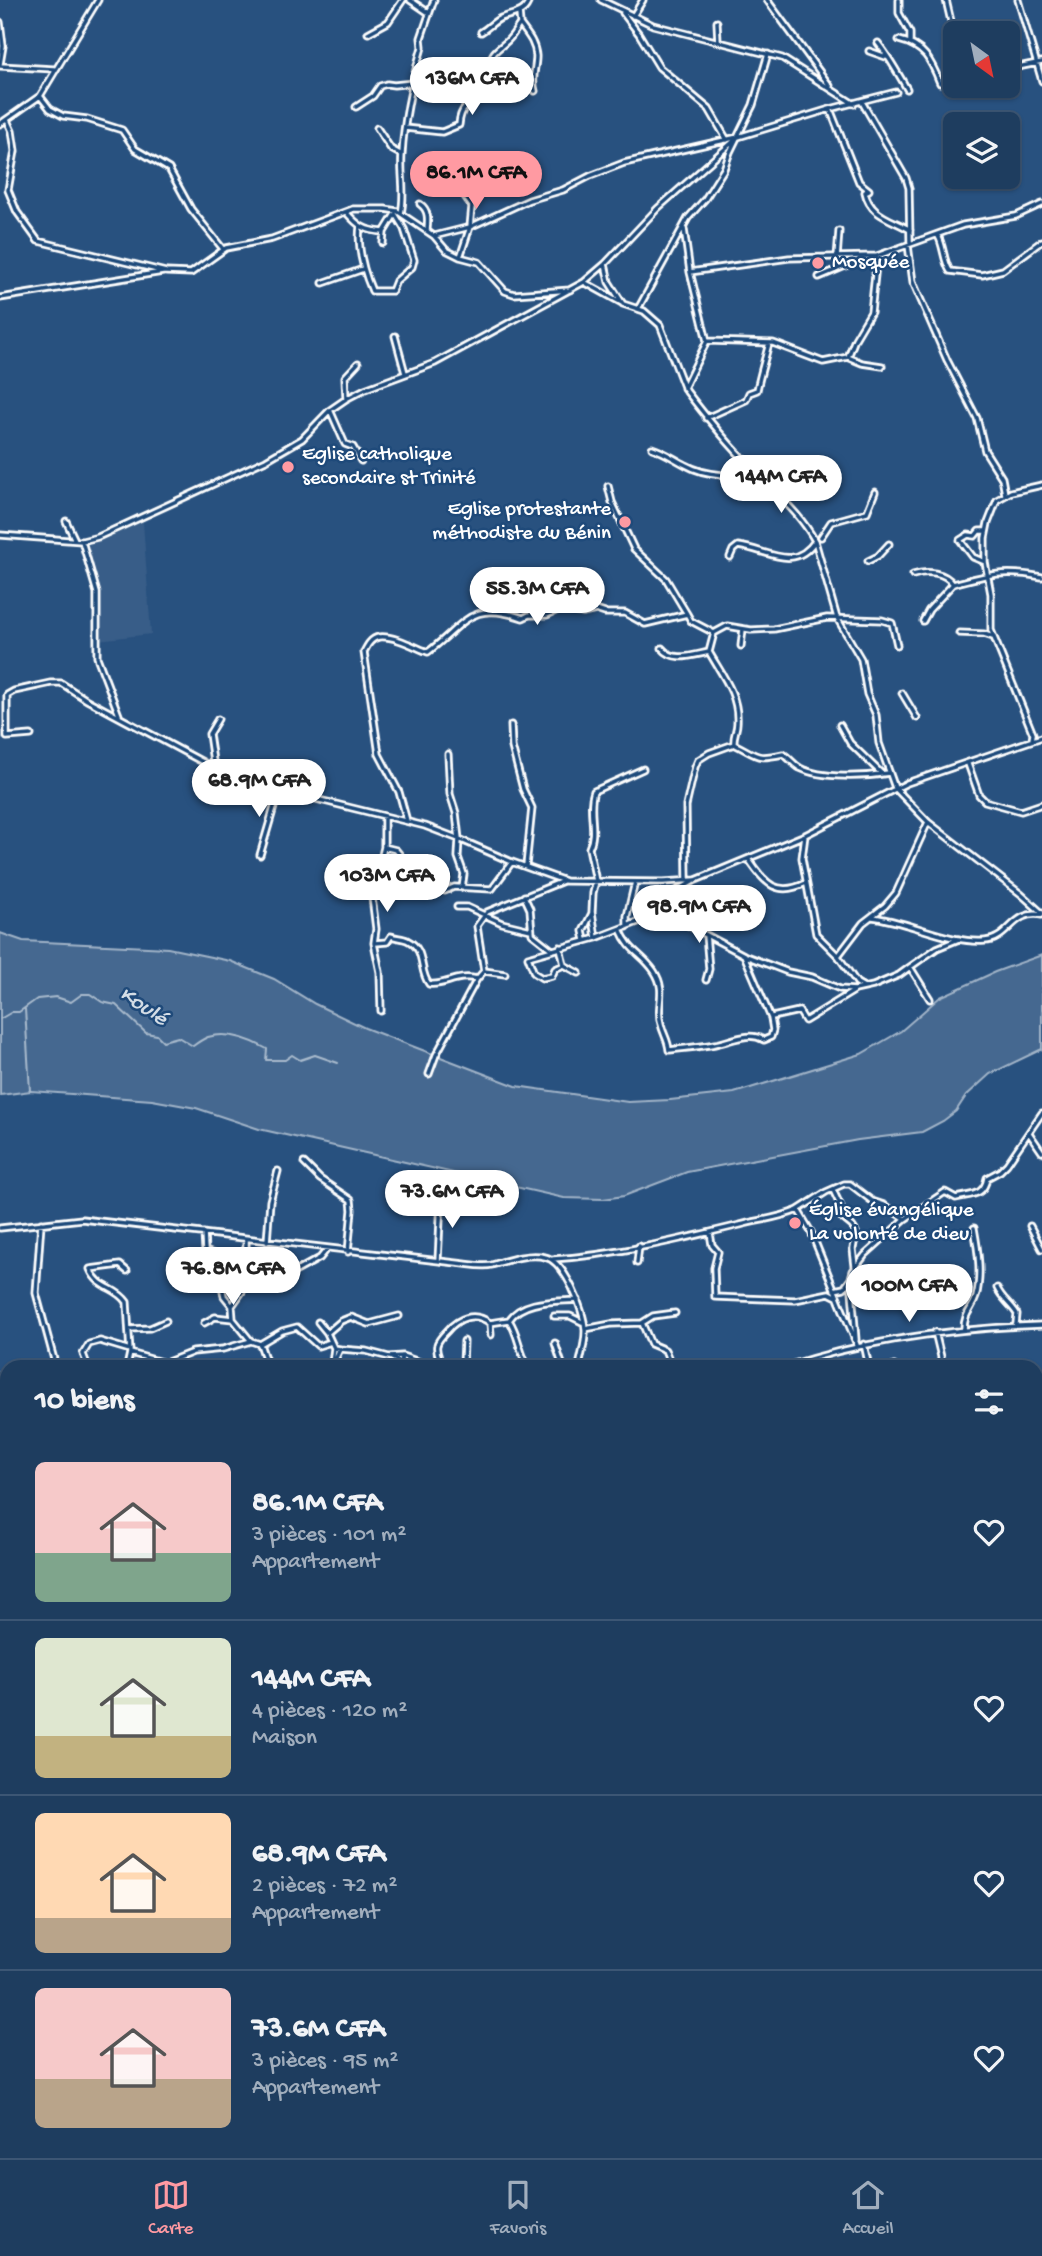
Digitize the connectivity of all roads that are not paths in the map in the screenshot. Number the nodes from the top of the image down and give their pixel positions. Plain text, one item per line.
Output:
1 (98, 0) edge
2 (403, 0) edge
3 (410, 0) edge
4 (434, 0) edge
5 (529, 0) edge
6 (601, 0) edge
7 (643, 0) edge
8 (767, 0) edge
9 (899, 0) edge
10 (946, 0) edge
11 (1018, 0) edge
12 (621, 11) junction
13 (429, 13) junction
14 (519, 13) junction
15 (633, 16) junction
16 (951, 21) edge
17 (0, 22) edge
18 (717, 22) dead end
19 (520, 24) junction
20 (481, 32) dead end
21 (368, 33) dead end
22 (900, 40) dead end
23 (718, 41) junction
24 (910, 42) junction
25 (878, 43) dead end
26 (869, 51) dead end
27 (768, 54) junction
28 (886, 57) junction
29 (1040, 62) edge
30 (0, 65) edge
31 (1020, 66) edge
32 (54, 69) junction
33 (1042, 81) edge
34 (943, 82) edge
35 (412, 83) junction
36 (831, 88) junction
37 (907, 89) dead end
38 (535, 91) dead end
39 (896, 92) dead end
40 (40, 96) junction
41 (862, 102) junction
42 (854, 104) junction
43 (356, 107) dead end
44 (830, 109) junction
45 (6, 120) junction
46 (0, 124) edge
47 (377, 128) dead end
48 (405, 128) junction
49 (738, 137) junction
50 (727, 140) junction
51 (402, 155) junction
52 (430, 188) dead end
53 (420, 204) dead end
54 (1042, 204) edge
55 (346, 212) junction
56 (398, 213) junction
57 (359, 226) junction
58 (470, 227) junction
59 (684, 229) junction
60 (428, 230) junction
61 (910, 230) junction
62 (384, 232) junction
63 (839, 232) dead end
64 (434, 236) junction
65 (929, 239) junction
66 (1042, 241) edge
67 (383, 243) dead end
68 (909, 243) junction
69 (223, 249) junction
70 (877, 256) junction
71 (460, 257) junction
72 (866, 257) junction
73 (837, 258) junction
74 (605, 264) junction
75 (363, 269) junction
76 (166, 272) junction
77 (690, 272) junction
78 (819, 277) dead end
79 (584, 282) junction
80 (323, 283) dead end
81 (570, 290) junction
82 (0, 298) edge
83 (623, 304) junction
84 (638, 309) junction
85 (395, 336) dead end
86 (707, 341) junction
87 (769, 343) junction
88 (848, 358) junction
89 (358, 363) dead end
90 (882, 366) dead end
91 (405, 373) junction
92 (684, 388) junction
93 (346, 399) junction
94 (330, 410) junction
95 (706, 418) junction
96 (652, 448) dead end
97 (361, 461) dead end
98 (758, 474) junction
99 (1042, 485) edge
100 (608, 486) dead end
101 (875, 492) dead end
102 (1005, 494) junction
103 (66, 521) dead end
104 (986, 531) junction
105 (0, 535) edge
106 (821, 537) dead end
107 (75, 540) junction
108 (82, 541) junction
109 (815, 541) junction
110 (889, 544) dead end
111 (730, 556) dead end
112 (868, 561) dead end
113 (985, 562) junction
114 (913, 575) dead end
115 (988, 575) junction
116 (1042, 578) edge
117 (953, 584) junction
118 (687, 614) junction
119 (837, 618) junction
120 (923, 621) dead end
121 (743, 629) junction
122 (714, 633) junction
123 (959, 633) dead end
124 (993, 637) junction
125 (897, 645) dead end
126 (741, 646) dead end
127 (662, 648) dead end
128 (709, 652) junction
129 (902, 693) dead end
130 (7, 695) junction
131 (0, 696) edge
132 (120, 716) junction
133 (917, 718) dead end
134 (218, 719) dead end
135 (5, 724) junction
136 (511, 725) dead end
137 (840, 725) dead end
138 (0, 730) edge
139 (30, 735) dead end
140 (1042, 737) edge
141 (1032, 740) junction
142 (734, 744) junction
143 (447, 754) dead end
144 (968, 764) junction
145 (214, 768) junction
146 (643, 769) dead end
147 (889, 772) junction
148 (882, 774) junction
149 (895, 788) junction
150 (279, 790) junction
151 (1042, 804) edge
152 (384, 816) junction
153 (407, 821) junction
154 (928, 822) junction
155 (804, 835) junction
156 (459, 839) junction
157 (384, 847) junction
158 (260, 855) dead end
159 (749, 860) junction
160 (512, 862) junction
161 (526, 867) junction
162 (696, 880) junction
163 (565, 881) junction
164 (596, 881) junction
165 (687, 881) junction
166 (635, 882) junction
167 (806, 883) junction
168 (462, 888) junction
169 (524, 896) junction
170 (663, 903) junction
171 (457, 907) dead end
172 (592, 912) junction
173 (1042, 914) edge
174 (484, 915) junction
175 (872, 917) junction
176 (627, 927) junction
177 (620, 929) junction
178 (531, 930) junction
179 (706, 935) junction
180 (596, 938) junction
181 (959, 939) junction
182 (585, 940) junction
183 (374, 943) junction
184 (560, 946) junction
185 (551, 949) junction
186 (744, 955) junction
187 (838, 956) junction
188 (564, 965) junction
189 (910, 967) junction
190 (484, 971) junction
191 (505, 974) dead end
192 (579, 974) dead end
193 (477, 979) junction
194 (706, 980) dead end
195 (864, 987) junction
196 (855, 989) junction
197 (930, 999) dead end
198 (381, 1011) dead end
199 (771, 1018) junction
200 (429, 1074) dead end
201 (1042, 1113) edge
202 (1029, 1133) junction
203 (1042, 1152) edge
204 (304, 1163) dead end
205 (278, 1171) dead end
206 (834, 1190) junction
207 (441, 1199) dead end
208 (798, 1210) junction
209 (905, 1219) junction
210 (41, 1223) junction
211 (1030, 1226) dead end
212 (0, 1228) edge
213 (974, 1228) dead end
214 (204, 1233) junction
215 (710, 1233) junction
216 (246, 1240) junction
217 (267, 1242) junction
218 (639, 1246) junction
219 (328, 1248) junction
220 (1042, 1249) edge
221 (348, 1252) junction
222 (553, 1259) junction
223 (438, 1261) junction
224 (636, 1263) dead end
225 (856, 1267) junction
226 (127, 1271) dead end
227 (851, 1278) junction
228 (246, 1286) junction
229 (997, 1288) dead end
230 (832, 1292) junction
231 (578, 1300) junction
232 (232, 1306) junction
233 (675, 1313) dead end
234 (399, 1316) dead end
235 (554, 1316) dead end
236 (233, 1319) junction
237 (509, 1320) junction
238 (166, 1321) dead end
239 (317, 1322) dead end
240 (583, 1322) junction
241 (204, 1323) dead end
242 (490, 1323) junction
243 (642, 1323) junction
244 (1016, 1324) junction
245 (1042, 1325) edge
246 (130, 1329) junction
247 (585, 1329) junction
248 (964, 1329) junction
249 (935, 1332) junction
250 (327, 1333) junction
251 (491, 1335) dead end
252 (251, 1341) junction
253 (464, 1341) dead end
254 (331, 1342) junction
255 (555, 1343) dead end
256 (260, 1344) junction
257 (856, 1344) junction
258 (864, 1344) junction
259 (334, 1348) junction
260 (340, 1349) junction
261 (130, 1352) junction
262 (402, 1356) junction
263 (389, 1357) junction
264 (54, 1360) edge
265 (85, 1360) edge
266 (128, 1360) edge
267 (153, 1360) edge
268 (177, 1360) edge
269 (266, 1360) edge
270 (333, 1360) edge
271 (334, 1360) edge
272 (393, 1360) edge
273 (401, 1360) edge
274 (414, 1360) edge
275 (439, 1360) edge
276 (464, 1360) edge
277 (524, 1360) edge
278 (561, 1360) edge
279 (580, 1360) edge
280 (669, 1360) edge
281 (806, 1360) edge
282 (867, 1360) edge
283 (941, 1360) edge

1 - 32 street
2 - 21 street
3 - 13 street
4 - 13 street
5 - 14 street
6 - 12 street
7 - 15 street
8 - 36 street
9 - 24 street
10 - 16 street
11 - 29 street
12 - 15 street
12 - 50 street
13 - 35 street
14 - 19 street
14 - 20 street
15 - 23 street
17 - 30 street
18 - 23 street
19 - 38 street
19 - 48 street
22 - 24 street
23 - 27 street
24 - 34 street
25 - 28 street
26 - 28 street
27 - 36 street
27 - 49 street
28 - 37 street
29 - 31 street
29 - 33 street
30 - 32 street
32 - 40 street
35 - 43 street
35 - 48 street
36 - 42 street
39 - 41 street
40 - 45 street
40 - 69 street
41 - 42 street
41 - 61 street
42 - 44 street
44 - 49 street
44 - 61 street
45 - 46 street
45 - 76 street
47 - 51 street
48 - 51 street
49 - 50 street
49 - 59 street
49 - 74 street
50 - 58 street
51 - 56 street
52 - 58 street
53 - 60 street
54 - 65 street
55 - 56 street
55 - 57 street
55 - 69 street
56 - 60 street
56 - 62 street
56 - 75 street
57 - 62 street
57 - 75 street
58 - 64 street
58 - 71 street
59 - 77 street
59 - 84 street
60 - 64 street
61 - 68 street
62 - 67 street
63 - 73 street
64 - 71 street
65 - 66 street
65 - 68 street
68 - 70 street
68 - 102 street
69 - 76 street
70 - 72 street
70 - 88 street
71 - 81 street
72 - 73 street
72 - 78 street
73 - 77 street
74 - 79 street
74 - 83 street
75 - 80 street
76 - 82 street
77 - 86 street
79 - 81 street
79 - 83 street
81 - 91 street
83 - 84 street
84 - 92 street
85 - 91 street
86 - 87 street
86 - 92 street
87 - 88 street
87 - 95 street
88 - 90 street
89 - 93 street
91 - 93 street
92 - 95 street
93 - 94 street
94 - 97 street
94 - 108 street
95 - 98 street
96 - 98 street
98 - 109 street
99 - 102 street
100 - 118 street
101 - 106 street
102 - 104 street
103 - 107 street
104 - 113 street
104 - 113 street
105 - 107 street
107 - 108 street
108 - 132 street
109 - 111 street
109 - 119 street
110 - 112 street
113 - 115 street
114 - 117 street
115 - 116 street
115 - 117 street
115 - 124 street
117 - 120 street
118 - 122 street
118 - 153 street
119 - 121 street
119 - 125 street
119 - 147 street
121 - 122 street
121 - 126 street
122 - 128 street
123 - 124 street
124 - 141 street
127 - 128 street
128 - 142 street
129 - 133 street
130 - 131 street
130 - 132 street
130 - 135 street
132 - 145 street
134 - 145 street
135 - 138 street
135 - 139 street
136 - 161 street
137 - 148 street
140 - 141 street
141 - 144 street
142 - 148 street
142 - 165 street
143 - 156 street
144 - 149 street
144 - 151 street
145 - 150 street
146 - 164 street
147 - 148 street
147 - 149 street
149 - 154 street
149 - 155 street
150 - 152 street
150 - 158 street
152 - 153 street
152 - 157 street
153 - 156 street
154 - 173 street
154 - 175 street
155 - 159 street
155 - 167 street
156 - 160 street
156 - 168 street
157 - 168 street
157 - 183 street
159 - 162 street
159 - 167 street
160 - 161 street
160 - 168 street
161 - 163 street
162 - 165 street
162 - 170 street
163 - 164 street
163 - 169 street
164 - 166 street
164 - 172 street
165 - 166 street
166 - 176 street
167 - 187 street
169 - 174 street
169 - 178 street
170 - 176 street
170 - 179 street
171 - 174 street
172 - 180 street
172 - 182 street
173 - 181 street
174 - 178 street
174 - 190 street
175 - 181 street
175 - 187 street
176 - 177 street
177 - 180 street
177 - 199 street
178 - 185 street
179 - 186 street
179 - 194 street
180 - 182 street
181 - 189 street
182 - 184 street
183 - 193 street
183 - 198 street
184 - 185 street
184 - 188 street
185 - 188 street
186 - 196 street
186 - 199 street
187 - 195 street
188 - 192 street
189 - 195 street
189 - 197 street
190 - 191 street
190 - 193 street
193 - 200 street
195 - 196 street
196 - 199 street
201 - 202 street
202 - 203 street
202 - 209 street
204 - 221 street
205 - 217 street
206 - 208 street
206 - 209 street
206 - 225 street
207 - 223 street
208 - 215 street
208 - 230 street
209 - 225 street
210 - 212 street
210 - 214 street
210 - 264 street
211 - 220 street
213 - 248 street
214 - 216 street
214 - 232 street
215 - 218 street
215 - 230 street
216 - 217 street
216 - 228 street
217 - 219 street
218 - 222 street
218 - 224 street
219 - 221 street
219 - 228 street
221 - 223 street
222 - 223 street
222 - 231 street
225 - 227 street
226 - 246 street
227 - 230 street
227 - 257 street
228 - 232 street
229 - 244 street
230 - 257 street
231 - 237 street
231 - 240 street
232 - 236 street
233 - 243 street
234 - 250 street
235 - 240 street
236 - 241 street
236 - 252 street
237 - 242 street
237 - 277 street
238 - 246 street
239 - 250 street
240 - 247 street
242 - 251 street
242 - 275 street
243 - 247 street
243 - 280 street
244 - 245 street
244 - 248 street
246 - 261 street
247 - 279 street
248 - 249 street
249 - 258 street
249 - 283 street
250 - 254 street
252 - 256 street
252 - 268 street
253 - 276 street
254 - 256 street
254 - 259 street
255 - 278 street
256 - 269 street
257 - 258 street
257 - 281 street
258 - 282 street
259 - 260 street
259 - 270 street
260 - 263 street
260 - 271 street
261 - 265 street
261 - 266 street
261 - 267 street
262 - 263 street
262 - 273 street
262 - 274 street
263 - 272 street

